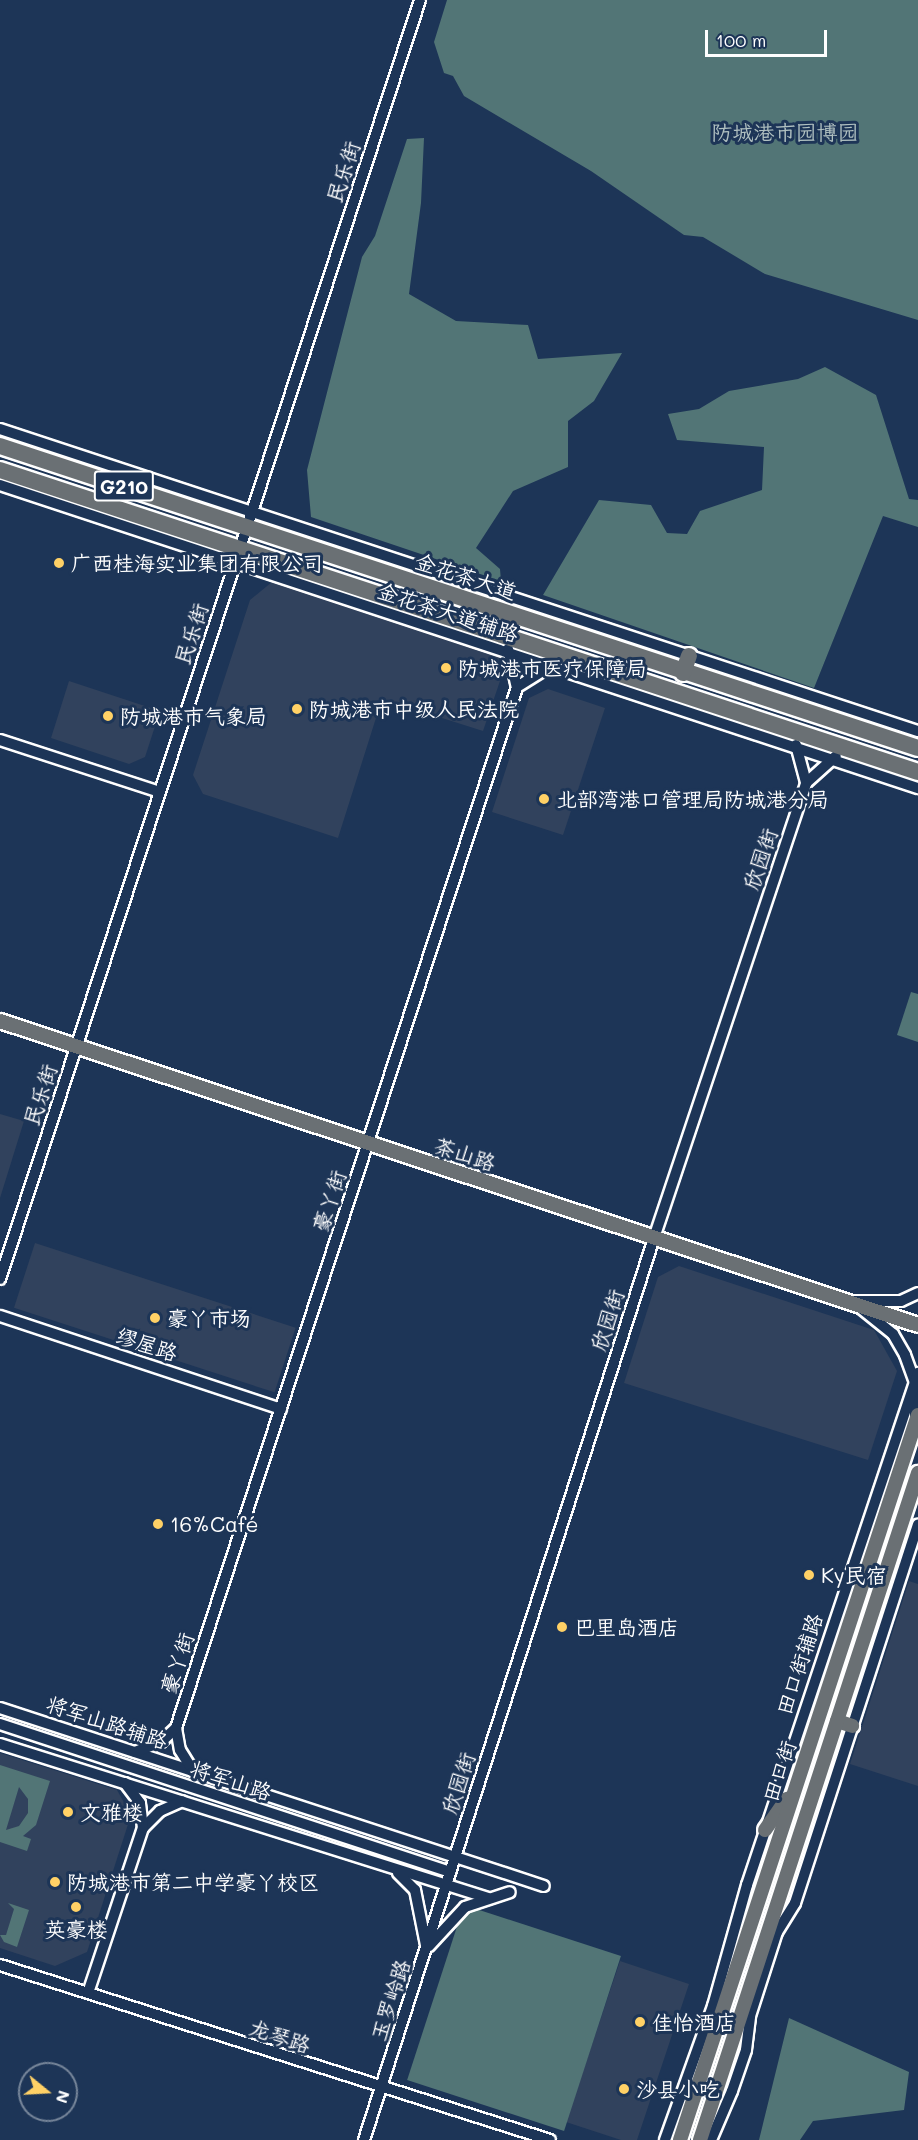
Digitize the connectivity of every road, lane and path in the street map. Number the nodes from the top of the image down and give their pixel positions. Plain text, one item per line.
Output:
1 (420, 0) edge
2 (0, 429) edge
3 (0, 446) edge
4 (0, 470) edge
5 (0, 485) edge
6 (250, 519) junction
7 (237, 556) junction
8 (522, 610) junction
9 (509, 645) junction
10 (689, 656) junction
11 (553, 660) junction
12 (683, 673) junction
13 (517, 687) junction
14 (812, 696) junction
15 (807, 712) junction
16 (918, 731) edge
17 (0, 740) edge
18 (797, 740) junction
19 (918, 748) edge
20 (837, 753) junction
21 (918, 772) edge
22 (806, 783) junction
23 (918, 788) edge
24 (160, 792) junction
25 (0, 1021) edge
26 (76, 1047) junction
27 (369, 1144) junction
28 (654, 1238) junction
29 (0, 1280) edge
30 (918, 1293) edge
31 (853, 1301) junction
32 (0, 1316) edge
33 (918, 1324) edge
34 (916, 1378) edge
35 (281, 1409) junction
36 (916, 1420) edge
37 (918, 1473) edge
38 (918, 1498) edge
39 (902, 1521) junction
40 (918, 1525) edge
41 (0, 1708) edge
42 (837, 1721) junction
43 (2, 1724) edge
44 (852, 1726) junction
45 (176, 1728) junction
46 (82, 1734) junction
47 (50, 1741) junction
48 (0, 1744) edge
49 (135, 1752) junction
50 (71, 1764) junction
51 (194, 1771) junction
52 (124, 1782) junction
53 (234, 1784) junction
54 (796, 1788) junction
55 (183, 1801) junction
56 (260, 1809) junction
57 (225, 1815) junction
58 (308, 1825) junction
59 (143, 1828) junction
60 (765, 1830) junction
61 (338, 1852) junction
62 (455, 1857) junction
63 (395, 1871) junction
64 (450, 1872) junction
65 (447, 1884) junction
66 (544, 1886) dead end
67 (510, 1892) dead end
68 (488, 1898) junction
69 (426, 1948) junction
70 (0, 1965) edge
71 (88, 1994) junction
72 (382, 2089) junction
73 (364, 2140) edge
74 (550, 2140) edge
75 (665, 2140) edge
76 (680, 2140) edge
77 (700, 2140) edge
78 (711, 2140) edge

1 - 6 street, 民乐街
2 - 6 street
3 - 6 highway, 金花茶大道 / G210
4 - 7 highway, G210
5 - 7 street
6 - 7 street, 民乐街
6 - 8 highway, 金花茶大道 / G210
7 - 9 highway, G210
7 - 24 street, 民乐街
8 - 10 street, 金花茶大道辅路
8 - 12 highway, 金花茶大道 / G210
9 - 11 highway, G210
9 - 13 street
10 - 12 highway
10 - 14 street, 金花茶大道辅路
11 - 13 street
11 - 18 highway, G210
12 - 15 highway, 金花茶大道 / G210
13 - 27 street, 豪丫街
14 - 15 highway
14 - 16 street, 金花茶大道辅路
15 - 19 highway, 金花茶大道 / G210
17 - 24 street
18 - 20 highway, G210
18 - 22 street
20 - 21 highway, G210
20 - 22 street
20 - 23 street
22 - 28 street, 欣园街
24 - 26 street, 民乐街
25 - 26 main road, 茶山路
26 - 27 main road, 茶山路
26 - 29 street, 民乐街
27 - 28 main road, 茶山路
27 - 35 street, 豪丫街
28 - 31 main road, 茶山路
28 - 62 street, 欣园街
30 - 31 street
31 - 33 main road, 茶山路
31 - 34 street
32 - 35 street, 缪屋路
34 - 36 street
34 - 60 street, 田口街辅路
35 - 45 street, 豪丫街
36 - 54 main road, 田口街
37 - 39 main road, 田口街
38 - 39 main road
39 - 42 main road, 田口街
40 - 44 street
41 - 46 street, 将军山路辅路
42 - 44 main road
42 - 77 main road, 田口街
43 - 47 street, 将军山路
44 - 78 street
45 - 49 street, 豪丫街
45 - 51 street, 豪丫街
46 - 47 street
46 - 49 street, 将军山路辅路
47 - 50 street
47 - 56 street, 将军山路
48 - 50 street
49 - 51 street, 将军山路辅路
50 - 52 street
51 - 53 street, 将军山路辅路
52 - 55 street
52 - 59 street
53 - 56 street
53 - 62 street, 将军山路辅路
54 - 60 main road
54 - 76 main road, 田口街
55 - 57 street
55 - 59 street
56 - 57 street
56 - 58 street, 将军山路
57 - 61 street
58 - 61 street
58 - 64 street, 将军山路
59 - 71 street
60 - 75 street, 田口街辅路
61 - 63 street
62 - 64 street, 欣园街
62 - 66 street, 将军山路辅路
63 - 65 street
63 - 69 street
64 - 65 street, 玉罗岭路
65 - 68 street
65 - 69 street, 玉罗岭路
67 - 68 street
68 - 69 street
69 - 72 street, 玉罗岭路
70 - 71 street, 龙琴路
71 - 72 street, 龙琴路
72 - 73 street, 玉罗岭路
72 - 74 street, 龙琴路

